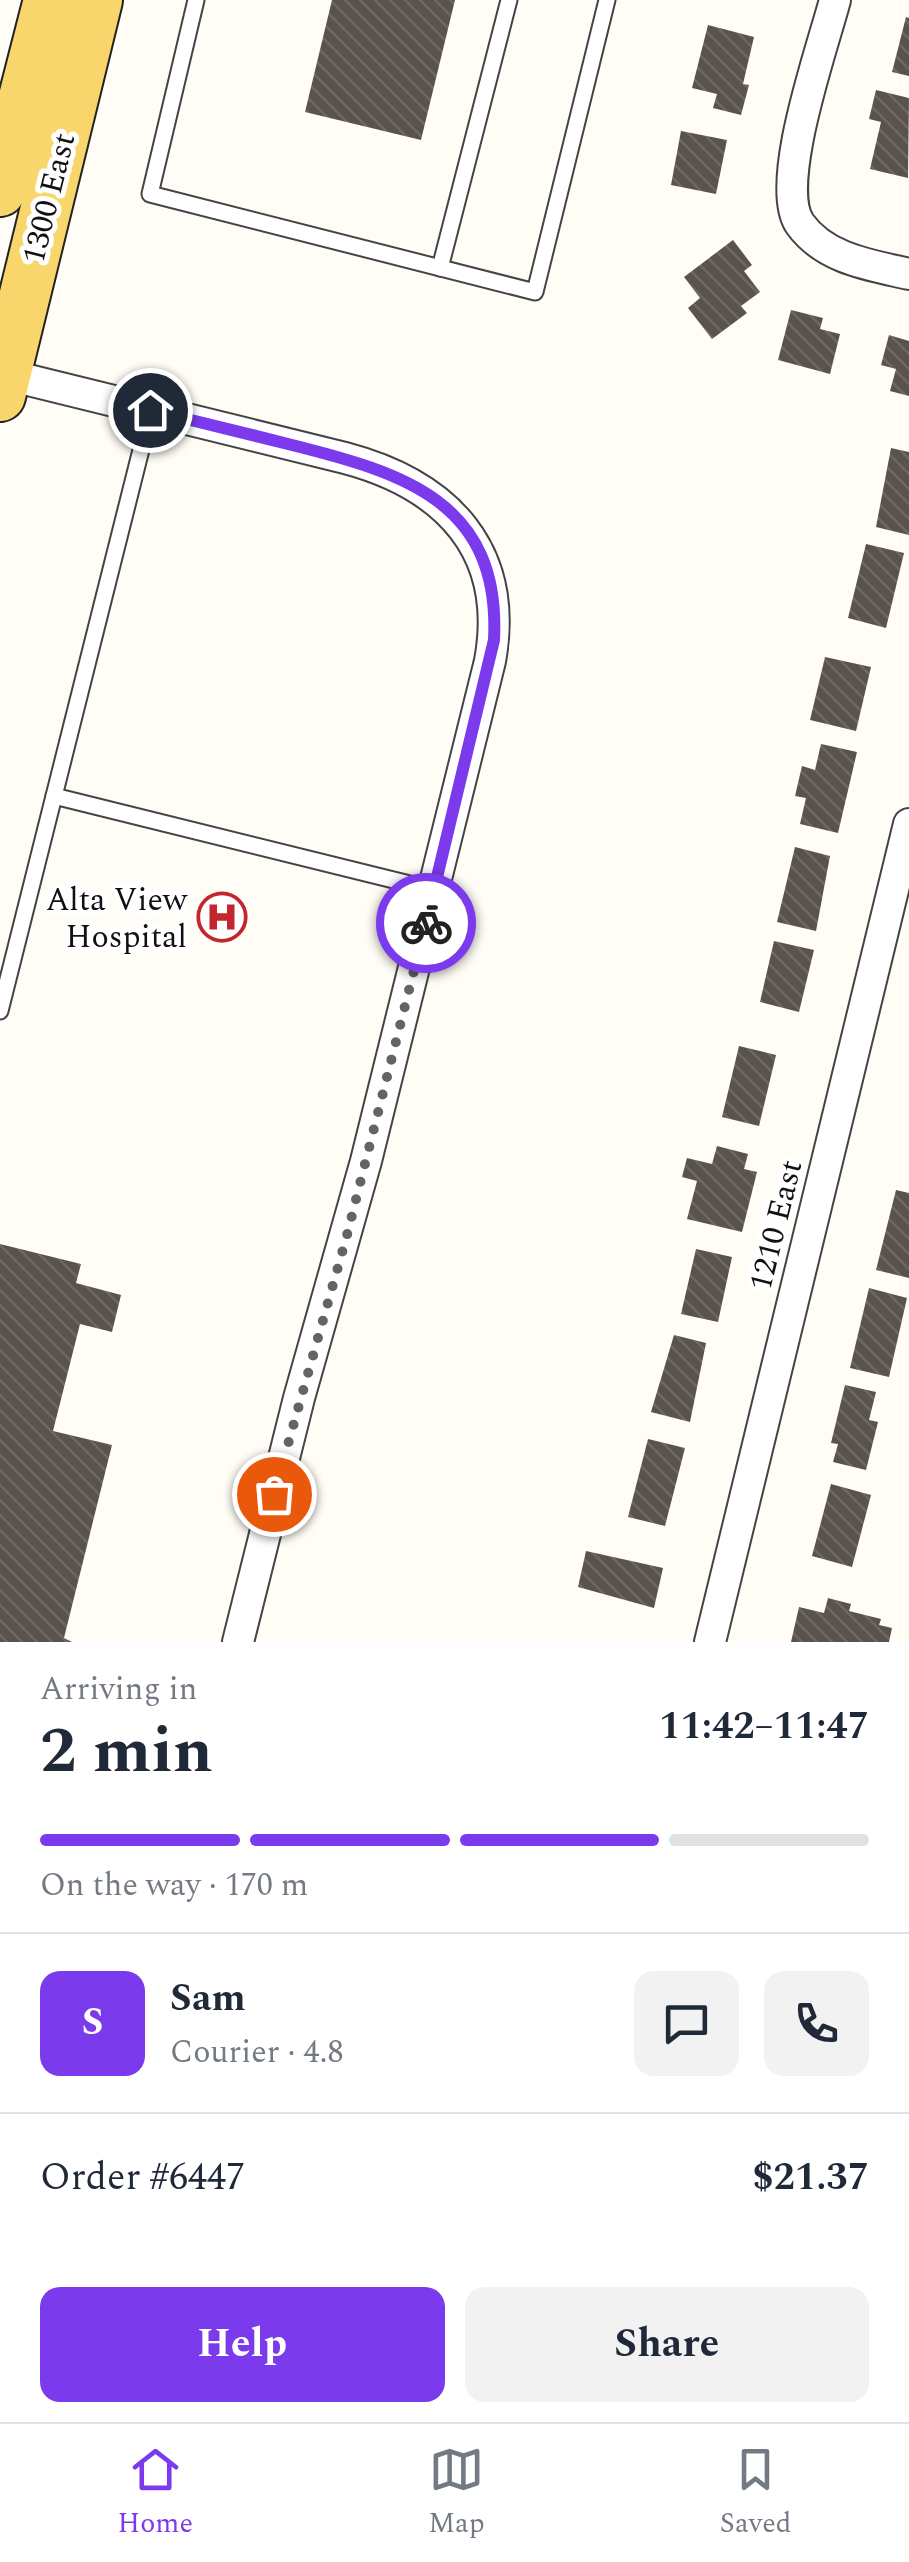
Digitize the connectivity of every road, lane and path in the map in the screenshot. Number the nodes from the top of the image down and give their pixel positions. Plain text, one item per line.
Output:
1 (49, 0) edge
2 (97, 0) edge
3 (196, 0) edge
4 (509, 0) edge
5 (607, 0) edge
6 (835, 0) edge
7 (0, 191) edge
8 (440, 268) junction
9 (909, 274) edge
10 (2, 381) edge
11 (150, 410) junction
12 (54, 796) junction
13 (909, 824) edge
14 (434, 890) junction
15 (0, 1011) edge
16 (238, 1642) edge
17 (710, 1642) edge

1 - 7 main road, 1300 East
2 - 10 main road, 1300 East
3 - 8 lane
4 - 8 lane
5 - 8 lane
6 - 9 street
10 - 11 street
11 - 12 lane
11 - 14 street
12 - 14 lane
12 - 15 lane
13 - 17 street, 1210 East
14 - 16 street

